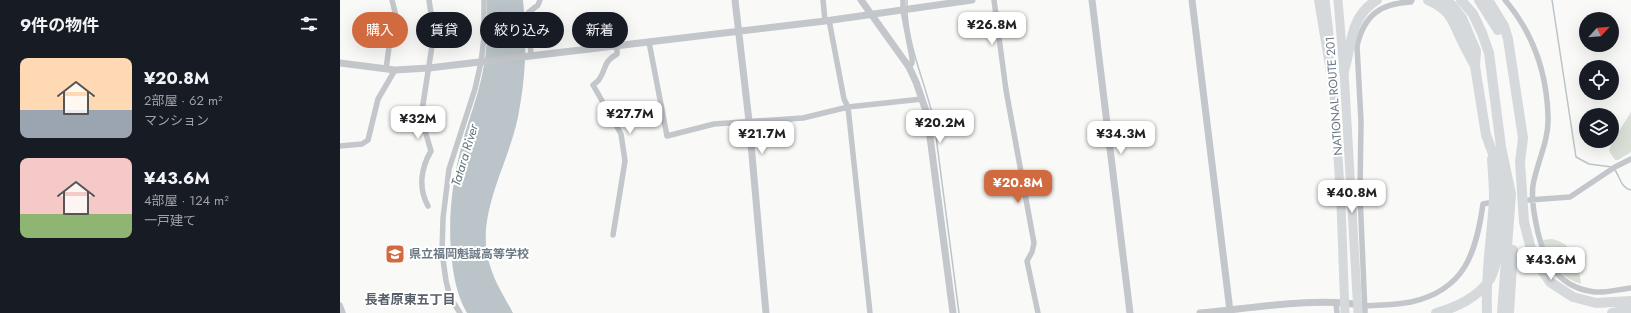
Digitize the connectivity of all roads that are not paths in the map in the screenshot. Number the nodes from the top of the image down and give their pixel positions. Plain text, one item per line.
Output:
1 (392, 0) edge
2 (429, 0) edge
3 (484, 0) edge
4 (540, 0) edge
5 (735, 0) edge
6 (823, 0) edge
7 (861, 0) edge
8 (903, 0) edge
9 (972, 0) edge
10 (994, 0) edge
11 (1092, 0) edge
12 (1192, 0) edge
13 (1319, 0) edge
14 (1325, 0) edge
15 (1338, 0) edge
16 (1377, 0) edge
17 (1412, 0) edge
18 (1428, 0) edge
19 (1444, 0) edge
20 (1461, 0) edge
21 (1472, 0) edge
22 (1478, 0) edge
23 (1488, 0) edge
24 (1505, 0) edge
25 (903, 11) junction
26 (872, 15) junction
27 (827, 21) junction
28 (740, 31) junction
29 (1500, 34) junction
30 (649, 42) junction
31 (628, 45) edge
32 (598, 48) edge
33 (617, 48) edge
34 (1509, 50) junction
35 (530, 55) junction
36 (481, 62) junction
37 (340, 63) edge
38 (1475, 66) junction
39 (908, 67) junction
40 (429, 68) junction
41 (386, 69) junction
42 (395, 70) junction
43 (1344, 70) junction
44 (1334, 84) junction
45 (922, 99) junction
46 (848, 107) junction
47 (749, 121) junction
48 (340, 146) edge
49 (1496, 149) junction
50 (1631, 159) edge
51 (1520, 180) junction
52 (1531, 200) junction
53 (1488, 204) dead end
54 (428, 206) dead end
55 (613, 235) dead end
56 (1631, 288) edge
57 (1506, 300) junction
58 (1631, 301) edge
59 (340, 305) edge
60 (1342, 307) edge
61 (1361, 309) edge
62 (1631, 310) edge
63 (1230, 311) junction
64 (343, 313) edge
65 (460, 313) edge
66 (766, 313) edge
67 (870, 313) edge
68 (953, 313) edge
69 (1038, 313) edge
70 (1130, 313) edge
71 (1200, 313) edge
72 (1337, 313) edge
73 (1436, 313) edge
74 (1487, 313) edge
75 (1502, 313) edge
76 (1509, 313) edge
77 (1612, 313) edge

1 - 41 street
2 - 40 street
3 - 36 street
4 - 35 street
5 - 28 street
6 - 27 street
7 - 26 street
8 - 25 street
9 - 25 street
10 - 69 street
11 - 70 street
12 - 63 street
13 - 44 highway
14 - 44 highway, NATIONAL ROUTE 201
15 - 43 highway, NATIONAL ROUTE 201
16 - 43 highway
17 - 61 street
18 - 38 highway
19 - 38 highway
20 - 49 highway
21 - 29 highway
22 - 29 highway
23 - 34 highway
24 - 52 street
25 - 26 street
25 - 39 street
26 - 27 street
26 - 39 street
27 - 28 street
27 - 46 street
28 - 30 street
28 - 47 street
29 - 34 highway
30 - 31 street
30 - 47 street
32 - 35 street
33 - 55 street
34 - 51 highway
35 - 36 street
36 - 40 street
36 - 65 street
37 - 41 street
38 - 49 highway
39 - 45 street
40 - 42 street
40 - 54 street
41 - 42 street
42 - 48 street
43 - 61 highway, NATIONAL ROUTE 201
44 - 60 highway, NATIONAL ROUTE 201
45 - 46 street
45 - 68 street
46 - 47 street
46 - 67 street
47 - 66 street
49 - 57 highway
49 - 73 highway
49 - 74 highway
50 - 52 street
51 - 57 highway
51 - 58 highway
52 - 56 street
53 - 61 street
57 - 75 highway
57 - 76 highway
59 - 64 street
60 - 61 street
60 - 63 street
60 - 72 street
62 - 77 highway
63 - 71 street

